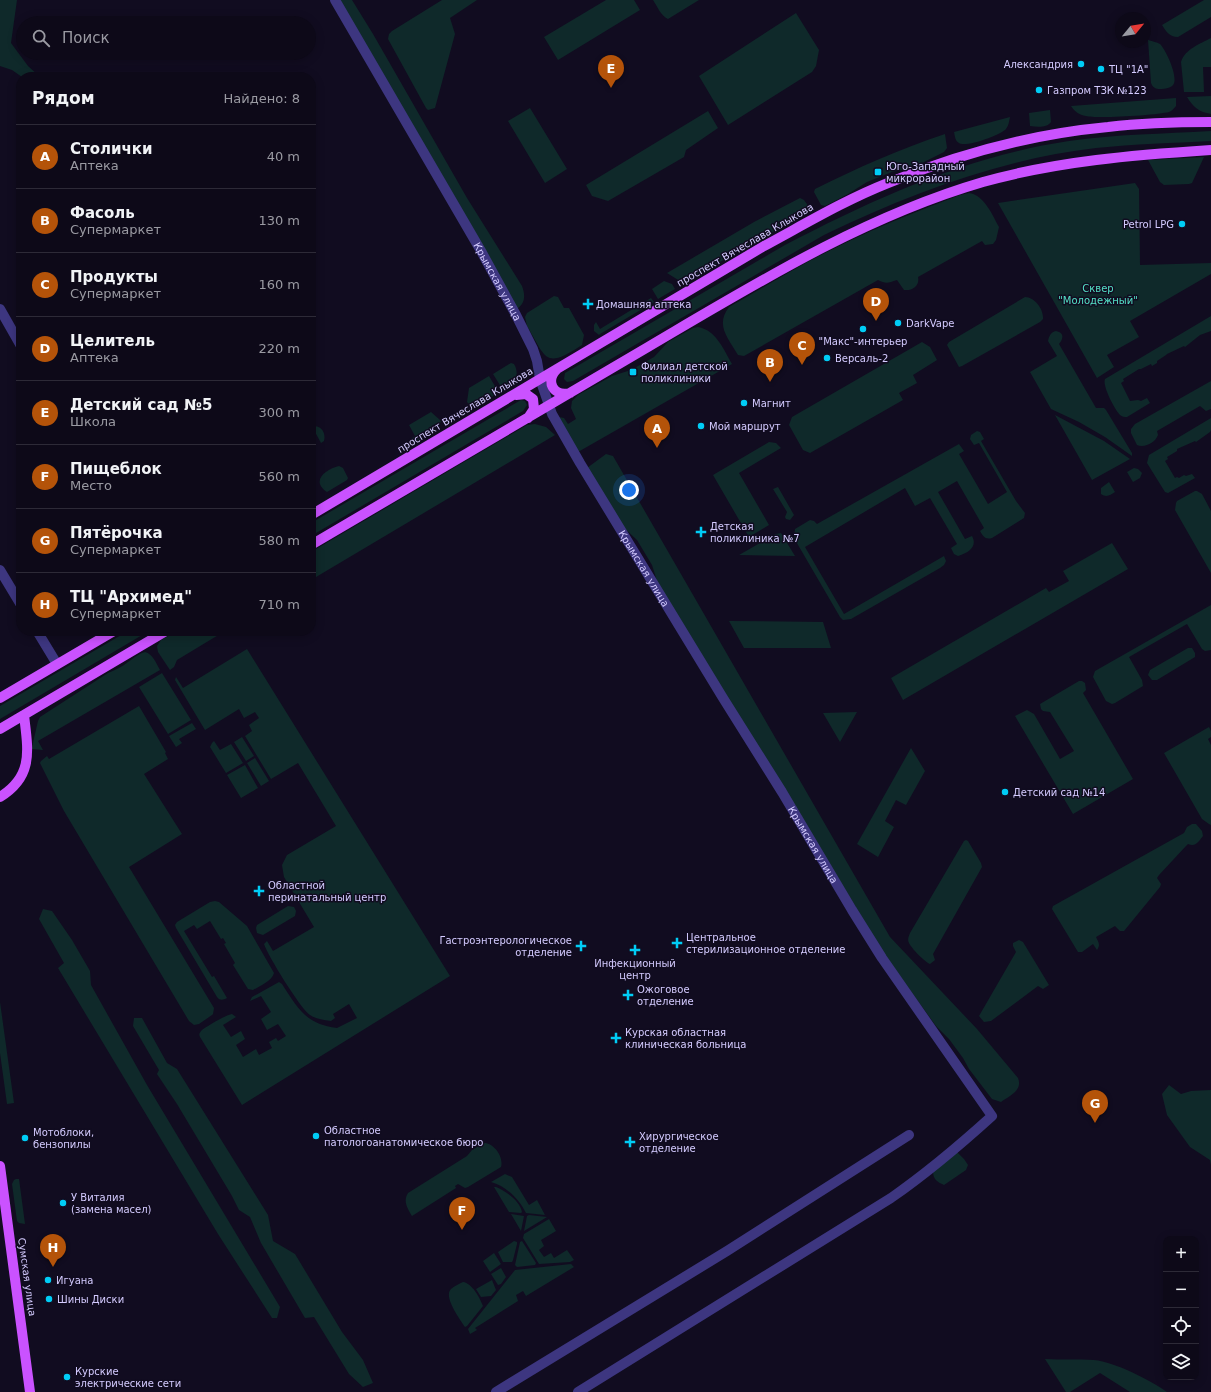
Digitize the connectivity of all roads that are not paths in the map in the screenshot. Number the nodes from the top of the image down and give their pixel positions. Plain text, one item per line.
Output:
1 (335, 0) edge
2 (1211, 122) edge
3 (1211, 150) edge
4 (0, 309) edge
5 (16, 337) edge
6 (558, 369) junction
7 (540, 379) junction
8 (570, 393) junction
9 (514, 395) junction
10 (549, 406) junction
11 (528, 418) junction
12 (316, 512) edge
13 (316, 543) edge
14 (0, 570) edge
15 (16, 597) edge
16 (40, 636) edge
17 (105, 636) edge
18 (158, 636) edge
19 (57, 664) junction
20 (0, 698) edge
21 (24, 715) junction
22 (2, 728) edge
23 (0, 797) edge
24 (909, 1135) dead end
25 (0, 1166) edge
26 (30, 1392) edge
27 (496, 1392) edge
28 (578, 1392) edge

1 - 7 street, Крымская улица
2 - 6 main road, проспект Вячеслава Клыкова
3 - 8 main road
4 - 5 street
6 - 7 main road, проспект Вячеслава Клыкова
6 - 8 main road
7 - 9 main road, проспект Вячеслава Клыкова
7 - 10 street, Крымская улица
8 - 10 main road
9 - 11 main road
9 - 12 main road, проспект Вячеслава Клыкова
10 - 11 main road
10 - 28 street, Крымская улица
11 - 13 main road
14 - 15 street
16 - 19 street
17 - 19 main road
18 - 21 main road
19 - 20 main road
21 - 22 main road
21 - 23 main road
24 - 27 street
25 - 26 main road, Сумская улица

